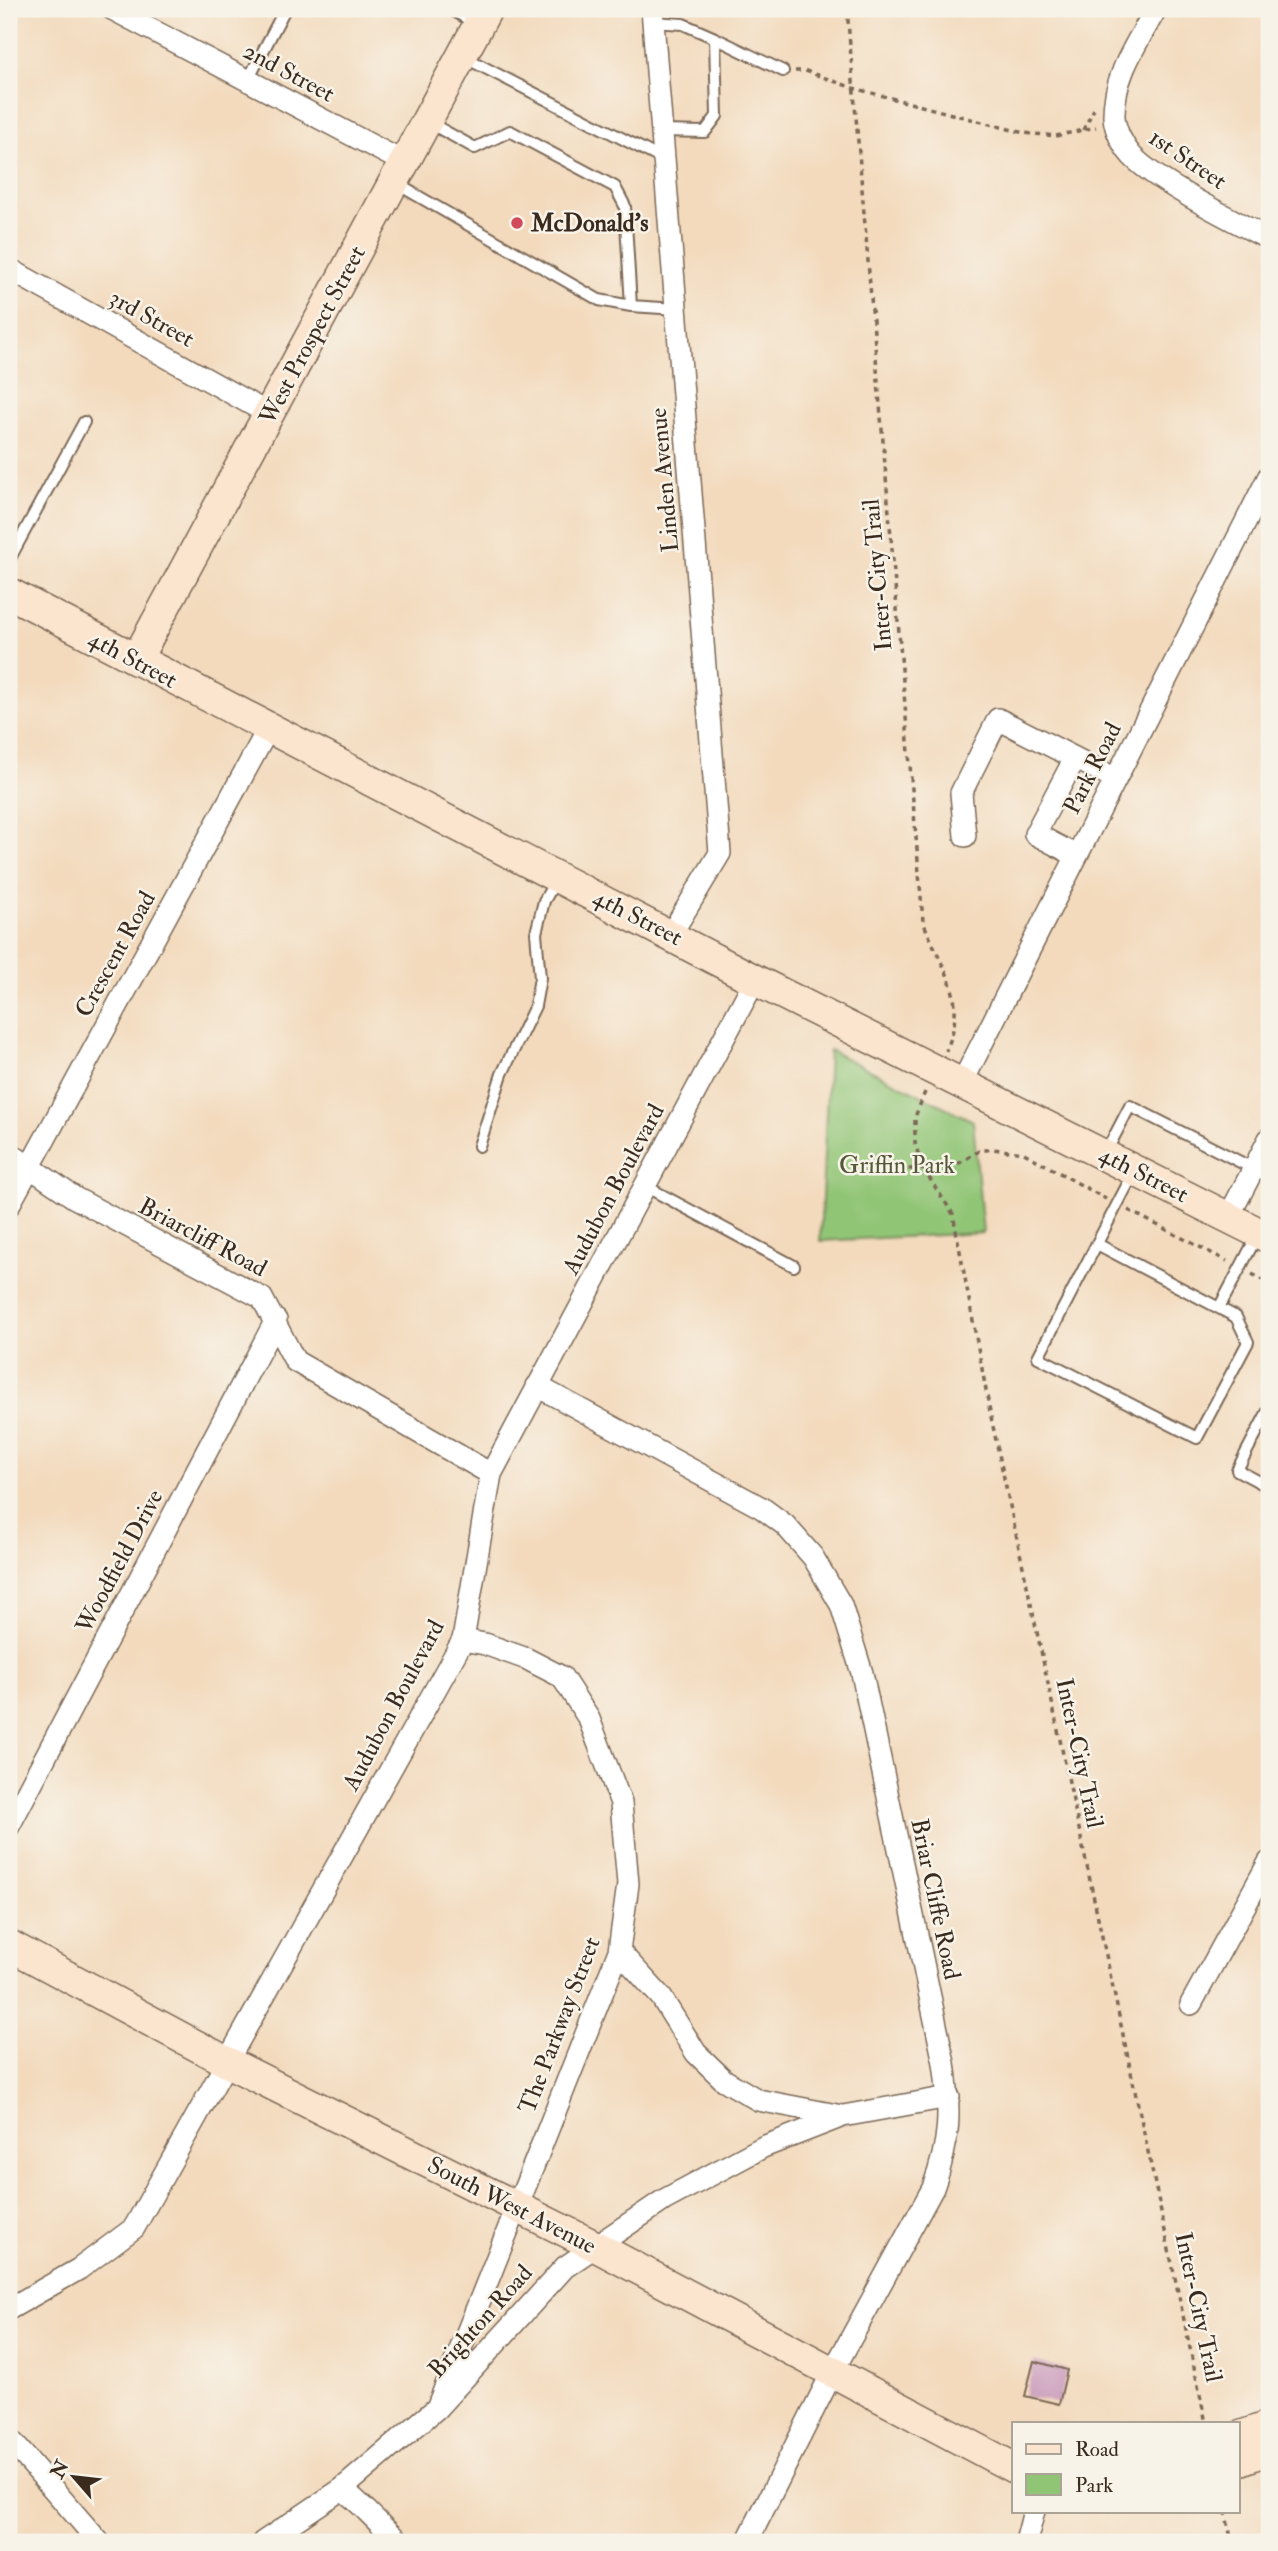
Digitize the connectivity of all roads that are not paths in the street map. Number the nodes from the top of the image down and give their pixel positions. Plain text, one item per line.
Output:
1 (112, 9) edge
2 (285, 9) edge
3 (450, 9) edge
4 (1156, 9) edge
5 (653, 15) edge
6 (482, 17) edge
7 (715, 38) junction
8 (461, 55) junction
9 (783, 71) road end
10 (248, 80) junction
11 (428, 122) junction
12 (662, 131) junction
13 (665, 161) junction
14 (400, 173) junction
15 (1269, 239) edge
16 (9, 270) edge
17 (631, 306) junction
18 (677, 309) junction
19 (269, 414) junction
20 (84, 422) dead end
21 (1269, 476) edge
22 (9, 560) edge
23 (9, 593) edge
24 (136, 660) junction
25 (268, 729) junction
26 (1074, 758) junction
27 (1116, 779) junction
28 (965, 836) dead end
29 (1077, 856) junction
30 (558, 876) junction
31 (671, 934) junction
32 (755, 981) junction
33 (962, 1083) junction
34 (1269, 1139) edge
35 (479, 1146) dead end
36 (9, 1153) edge
37 (1105, 1154) junction
38 (30, 1165) junction
39 (1254, 1169) junction
40 (1135, 1170) junction
41 (645, 1186) junction
42 (9, 1205) edge
43 (1229, 1216) junction
44 (1264, 1235) edge
45 (1097, 1244) junction
46 (794, 1266) dead end
47 (1219, 1308) junction
48 (276, 1320) junction
49 (537, 1386) junction
50 (1269, 1409) edge
51 (491, 1474) junction
52 (1269, 1487) edge
53 (463, 1640) junction
54 (9, 1826) edge
55 (1269, 1862) edge
56 (9, 1945) edge
57 (619, 1951) junction
58 (1191, 2004) dead end
59 (225, 2061) junction
60 (949, 2096) junction
61 (843, 2116) junction
62 (517, 2207) junction
63 (595, 2246) junction
64 (9, 2309) edge
65 (832, 2373) junction
66 (437, 2408) junction
67 (1269, 2426) edge
68 (1240, 2436) edge
69 (9, 2438) edge
70 (1269, 2449) edge
71 (1240, 2460) edge
72 (1012, 2467) edge
73 (342, 2489) junction
74 (1034, 2512) edge
75 (99, 2542) edge
76 (263, 2542) edge
77 (400, 2542) edge
78 (747, 2542) edge
79 (1026, 2542) edge

1 - 10 street, 2nd Street
2 - 10 lane
3 - 6 lane
4 - 15 street, 1st Street
5 - 7 lane
5 - 12 street, Linden Avenue
6 - 8 street, West Prospect Street
7 - 9 lane
7 - 12 lane
8 - 11 street, West Prospect Street
8 - 13 lane
10 - 14 street, 2nd Street
11 - 14 street, West Prospect Street
11 - 17 lane
12 - 13 street, Linden Avenue
13 - 18 street, Linden Avenue
14 - 17 lane
14 - 19 street, West Prospect Street
16 - 19 street, 3rd Street
17 - 18 lane
18 - 31 street, Linden Avenue
19 - 24 street, West Prospect Street
20 - 22 lane
21 - 27 street, Park Road
23 - 24 street, 4th Street
24 - 25 street, 4th Street
25 - 30 street, 4th Street
25 - 38 street, Crescent Road
26 - 27 street
26 - 28 street
26 - 29 street
27 - 29 street, Park Road
29 - 33 street, Park Road
30 - 31 street, 4th Street
30 - 35 lane
31 - 32 street, 4th Street
32 - 33 street, 4th Street
32 - 41 street, Audubon Boulevard
33 - 37 street, 4th Street
34 - 39 street
36 - 38 street, Briarcliff Road
37 - 39 lane
37 - 40 street, 4th Street
38 - 42 street, Crescent Road
38 - 48 street, Briarcliff Road
39 - 43 street
40 - 43 street, 4th Street
40 - 45 lane
41 - 46 lane
41 - 49 street, Audubon Boulevard
43 - 44 street, 4th Street
44 - 47 lane
45 - 47 lane
45 - 47 lane
48 - 51 street, Briarcliff Road
48 - 54 street, Woodfield Drive
49 - 51 street, Audubon Boulevard
49 - 60 street, Briar Cliffe Road
50 - 52 lane
51 - 53 street, Audubon Boulevard
53 - 57 street, The Parkway Street
53 - 59 street, Audubon Boulevard
55 - 58 street
56 - 59 street, South West Avenue
57 - 61 street
57 - 62 street, The Parkway Street
59 - 62 street, South West Avenue
59 - 64 street, Audubon Boulevard
60 - 61 street, Brighton Road
60 - 65 street, Briar Cliffe Road
61 - 63 street, Brighton Road
62 - 63 street, South West Avenue
62 - 66 street, The Parkway Street
63 - 65 street, South West Avenue
63 - 66 street, Brighton Road
65 - 72 street, South West Avenue
65 - 78 street, Briar Cliffe Road
66 - 73 street, Brighton Road
67 - 68 street
69 - 75 street
70 - 71 street
73 - 76 street, Brighton Road
73 - 77 street
74 - 79 street

